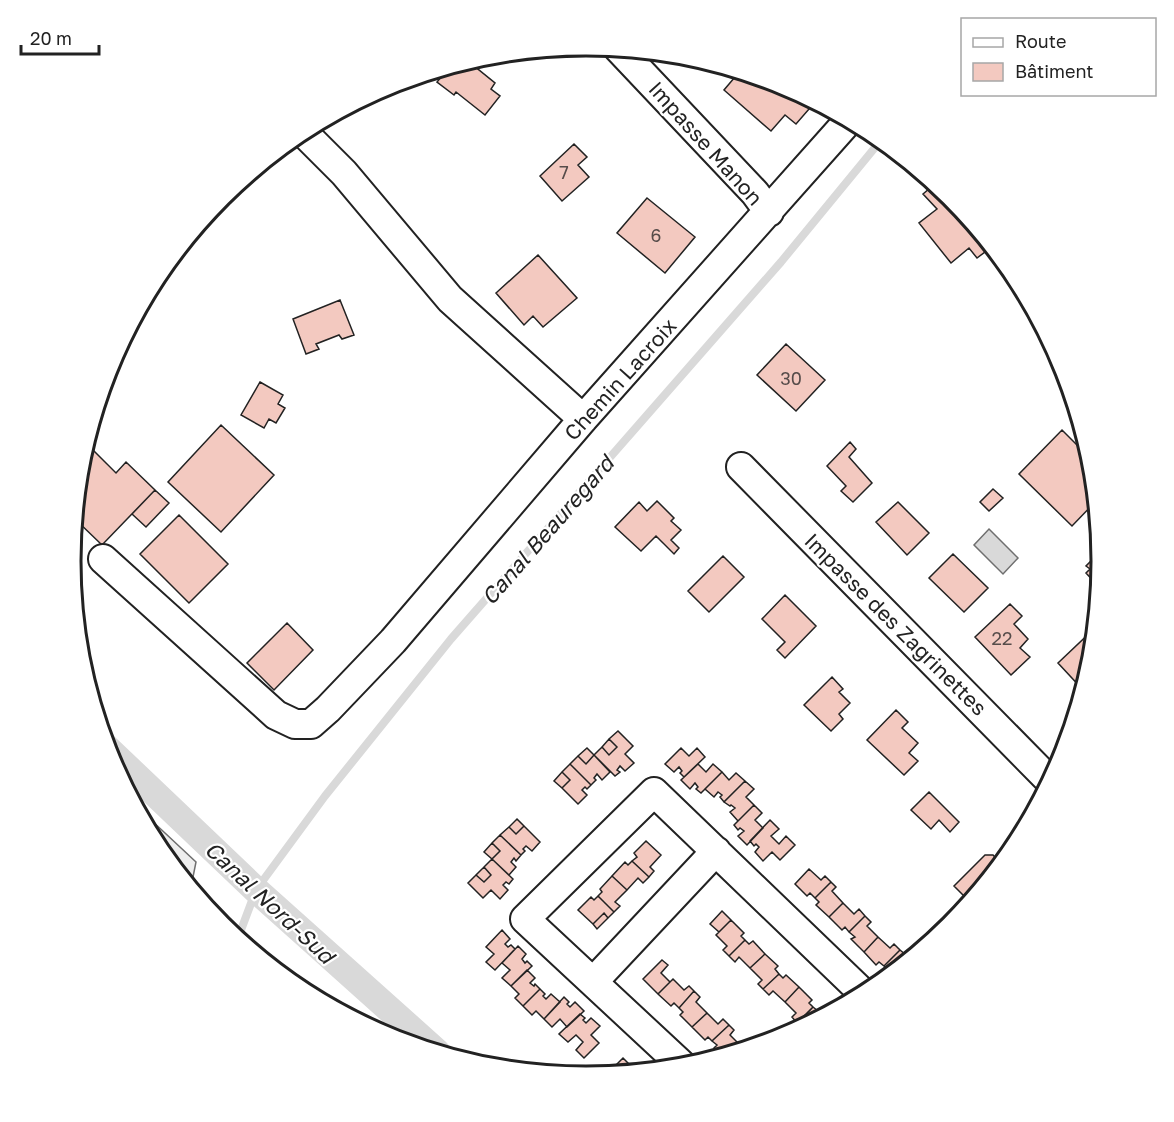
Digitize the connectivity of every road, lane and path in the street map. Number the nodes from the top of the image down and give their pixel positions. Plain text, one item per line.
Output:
1 (627, 58) edge
2 (844, 126) edge
3 (310, 139) edge
4 (769, 212) junction
5 (583, 419) junction
6 (741, 467) dead end
7 (104, 559) dead end
8 (1044, 775) edge
9 (716, 851) junction
10 (593, 982) junction
11 (857, 988) edge
12 (675, 1059) edge

1 - 4 street, Impasse Manon
2 - 4 street, Chemin Lacroix
3 - 5 street
4 - 5 street, Chemin Lacroix
5 - 7 street, Chemin Lacroix
6 - 8 street, Impasse des Zagrinettes
9 - 10 street
9 - 10 street
9 - 11 street
10 - 12 street

